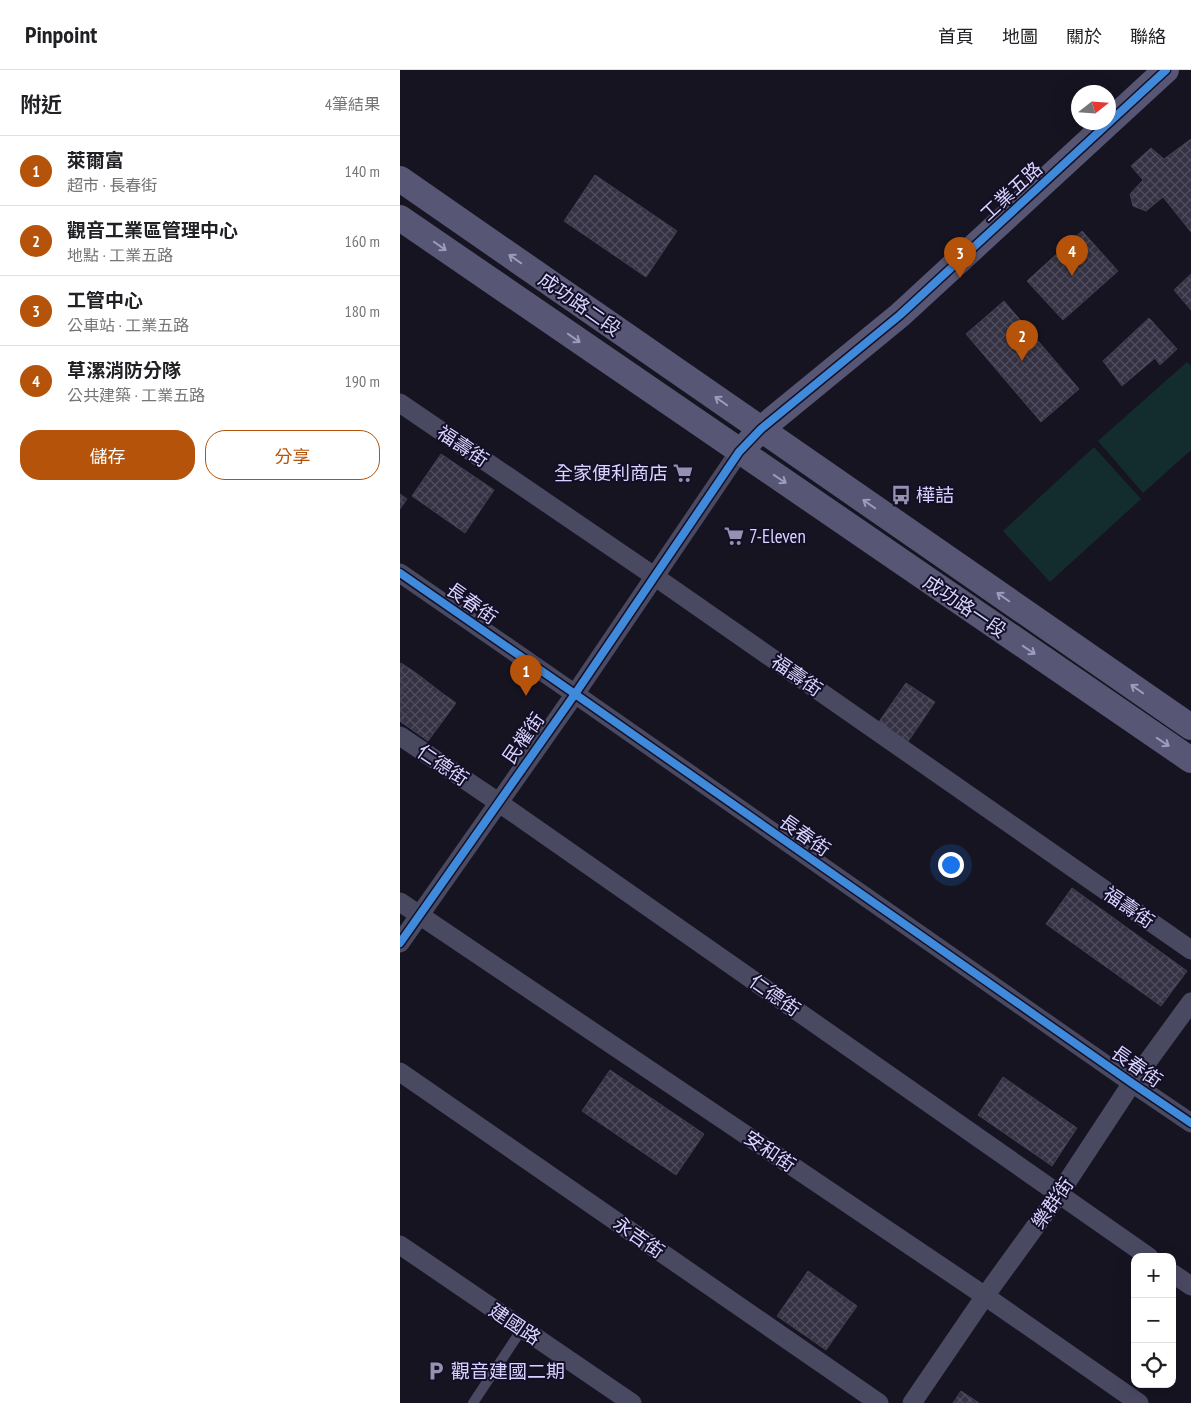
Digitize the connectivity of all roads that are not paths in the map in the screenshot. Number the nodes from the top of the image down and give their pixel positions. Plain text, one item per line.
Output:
1 (1166, 70) edge
2 (400, 179) edge
3 (400, 218) edge
4 (400, 403) edge
5 (761, 429) junction
6 (739, 452) junction
7 (400, 573) edge
8 (654, 576) junction
9 (575, 694) junction
10 (1191, 727) edge
11 (400, 736) edge
12 (1191, 760) edge
13 (498, 802) junction
14 (400, 902) edge
15 (419, 915) junction
16 (400, 943) edge
17 (1191, 950) edge
18 (1191, 1002) edge
19 (400, 1072) edge
20 (1132, 1084) junction
21 (1191, 1123) edge
22 (1059, 1194) junction
23 (400, 1245) edge
24 (1144, 1253) edge
25 (1176, 1276) edge
26 (1191, 1286) edge
27 (985, 1296) junction
28 (522, 1329) junction
29 (473, 1403) edge
30 (632, 1403) edge
31 (879, 1403) edge
32 (912, 1403) edge
33 (1139, 1403) edge

1 - 5 street, 工業五路
5 -> 2 street, 成功路二段
3 -> 6 street, 成功路二段
4 - 8 street, 福壽街
5 - 6 street, 工業五路
10 -> 5 street, 成功路一段
6 - 8 street, 民權街
6 -> 12 street, 成功路一段
7 - 9 street, 長春街
8 - 9 street, 民權街
8 - 17 street, 福壽街
9 - 13 street, 民權街
9 - 20 street, 長春街
11 - 13 street, 仁德街
13 - 15 street, 民權街
13 - 22 street, 仁德街
14 - 15 street, 安和街
15 - 16 street, 民權街
15 - 27 street, 安和街
18 - 20 street, 樂群街
19 - 31 street, 永吉街
20 - 21 street, 長春街
20 - 22 street, 樂群街
22 - 24 street, 仁德街
22 - 27 street, 樂群街
23 - 28 street, 建國路
25 - 26 street
27 - 32 street, 樂群街
27 - 33 street, 安和街
28 - 29 lane
28 - 30 street, 建國路

